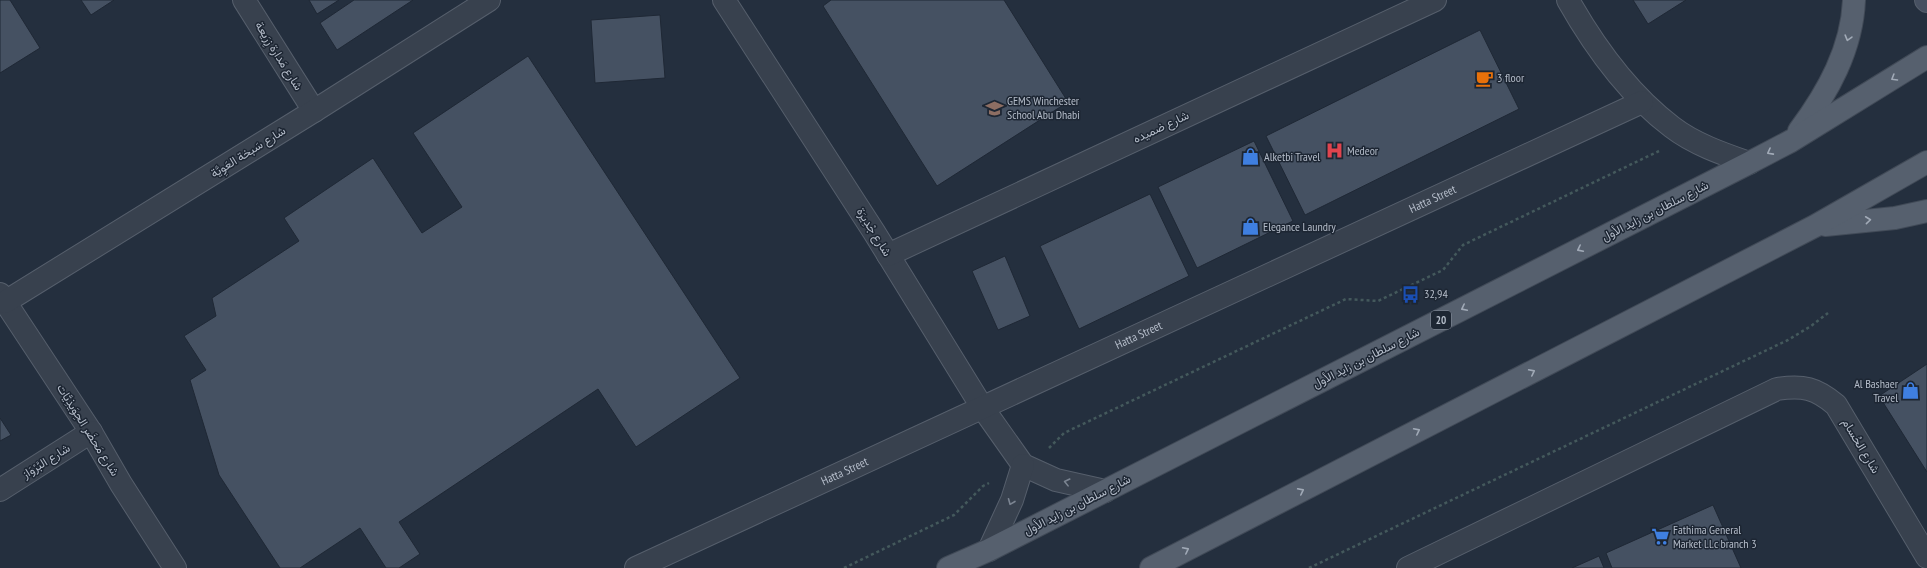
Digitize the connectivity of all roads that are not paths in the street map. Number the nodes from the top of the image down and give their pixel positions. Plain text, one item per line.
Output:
1 (244, 0) edge
2 (490, 0) edge
3 (724, 0) edge
4 (1435, 0) edge
5 (1568, 0) edge
6 (1854, 0) edge
7 (1927, 58) edge
8 (1642, 102) junction
9 (314, 111) junction
10 (1791, 141) junction
11 (1927, 162) edge
12 (1749, 163) junction
13 (1927, 211) edge
14 (1815, 226) junction
15 (888, 255) junction
16 (2, 298) edge
17 (982, 407) junction
18 (91, 432) junction
19 (1023, 465) junction
20 (0, 490) edge
21 (1105, 491) junction
22 (989, 550) junction
23 (1927, 557) edge
24 (175, 568) edge
25 (636, 568) edge
26 (948, 568) edge
27 (1151, 568) edge
28 (1408, 568) edge

1 - 9 street, شارع مَدارة زِرَيعة
2 - 9 street, شارع سَبخة العَوِيَّة
3 - 15 street, شارع جْدِيرَة
4 - 15 street, شارع ضميده
5 - 8 street
6 -> 10 main road
7 -> 10 main road, شارع سلطان بن زايد الأول / 20
8 - 12 street
8 - 17 street, Hatta Street
9 - 16 street, شارع سَبخة العَوِيَّة
10 -> 12 main road, شارع سلطان بن زايد الأول / 20
11 - 14 main road
12 -> 21 main road, شارع سلطان بن زايد الأول / 20
14 -> 13 main road
27 -> 14 main road
15 - 17 street, شارع جْدِيرَة
16 - 18 street, شارع مَحضَر الحِوَيذِيَّات
17 - 19 street, شارع جْدِيرَة
17 - 25 street, Hatta Street
18 - 20 street, شارع البُرْوَاز
18 - 24 street, شارع مَحضَر الحِوَيذِيَّات
21 -> 19 street
19 -> 22 street
21 - 22 main road, شارع سلطان بن زايد الأول / 20
22 - 26 main road, شارع سلطان بن زايد الأول / 20
23 - 28 street, شارع الحُسام

